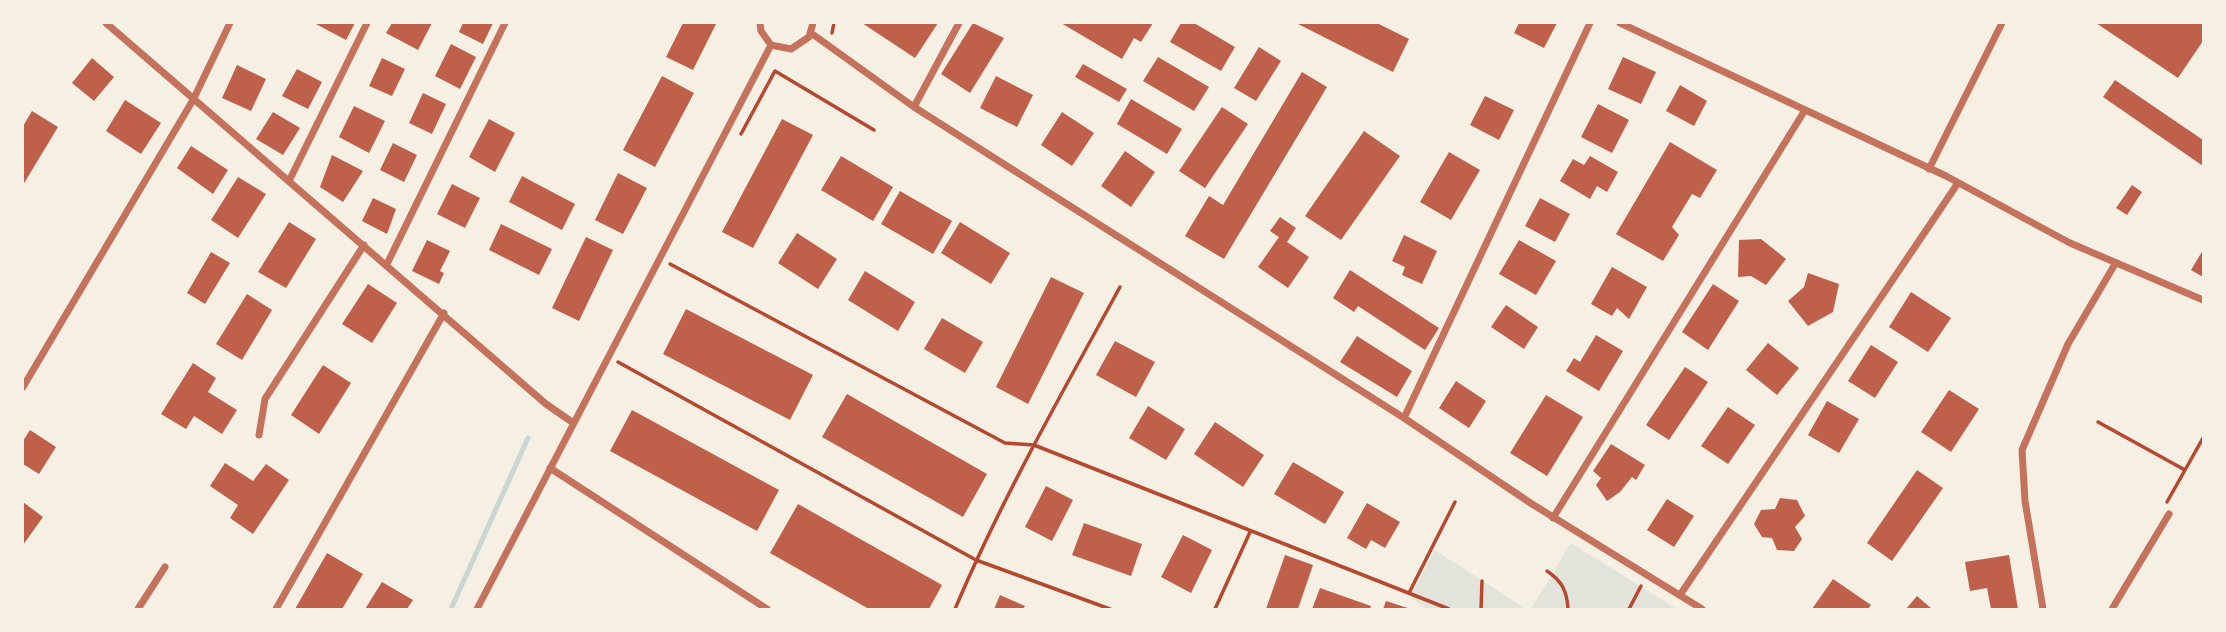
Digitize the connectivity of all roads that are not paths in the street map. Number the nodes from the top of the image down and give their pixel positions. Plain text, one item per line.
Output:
1 (106, 23) edge
2 (230, 23) edge
3 (367, 23) edge
4 (505, 23) edge
5 (760, 23) edge
6 (813, 23) edge
7 (959, 23) edge
8 (1590, 23) edge
9 (1620, 23) edge
10 (2002, 23) edge
11 (811, 33) junction
12 (771, 45) junction
13 (193, 100) junction
14 (914, 107) junction
15 (1805, 110) junction
16 (1929, 169) junction
17 (289, 181) junction
18 (1958, 183) junction
19 (364, 245) junction
20 (387, 264) junction
21 (2115, 264) junction
22 (2203, 300) edge
23 (444, 313) junction
24 (23, 387) edge
25 (1404, 418) junction
26 (572, 422) junction
27 (259, 436) dead end
28 (550, 468) junction
29 (2169, 514) road end
30 (1553, 517) junction
31 (165, 567) dead end
32 (1680, 595) junction
33 (138, 609) edge
34 (276, 609) edge
35 (477, 609) edge
36 (766, 609) edge
37 (1702, 609) edge
38 (2043, 609) edge
39 (2112, 609) edge

1 - 13 street
2 - 13 street
3 - 17 street
4 - 20 street
5 - 12 street
6 - 11 street
7 - 14 street
8 - 25 street
9 - 15 street
10 - 16 street
11 - 12 street
11 - 14 street
12 - 26 street
13 - 17 street
13 - 24 street
14 - 25 street
15 - 16 street
15 - 30 street
16 - 18 street
17 - 19 street
18 - 21 street
18 - 32 street
19 - 20 street
19 - 27 street
20 - 23 street
21 - 22 street
21 - 38 street
23 - 26 street
23 - 34 street
25 - 30 street
26 - 28 street
28 - 35 street
28 - 36 street
29 - 39 street
30 - 32 street
31 - 33 street
32 - 37 street

